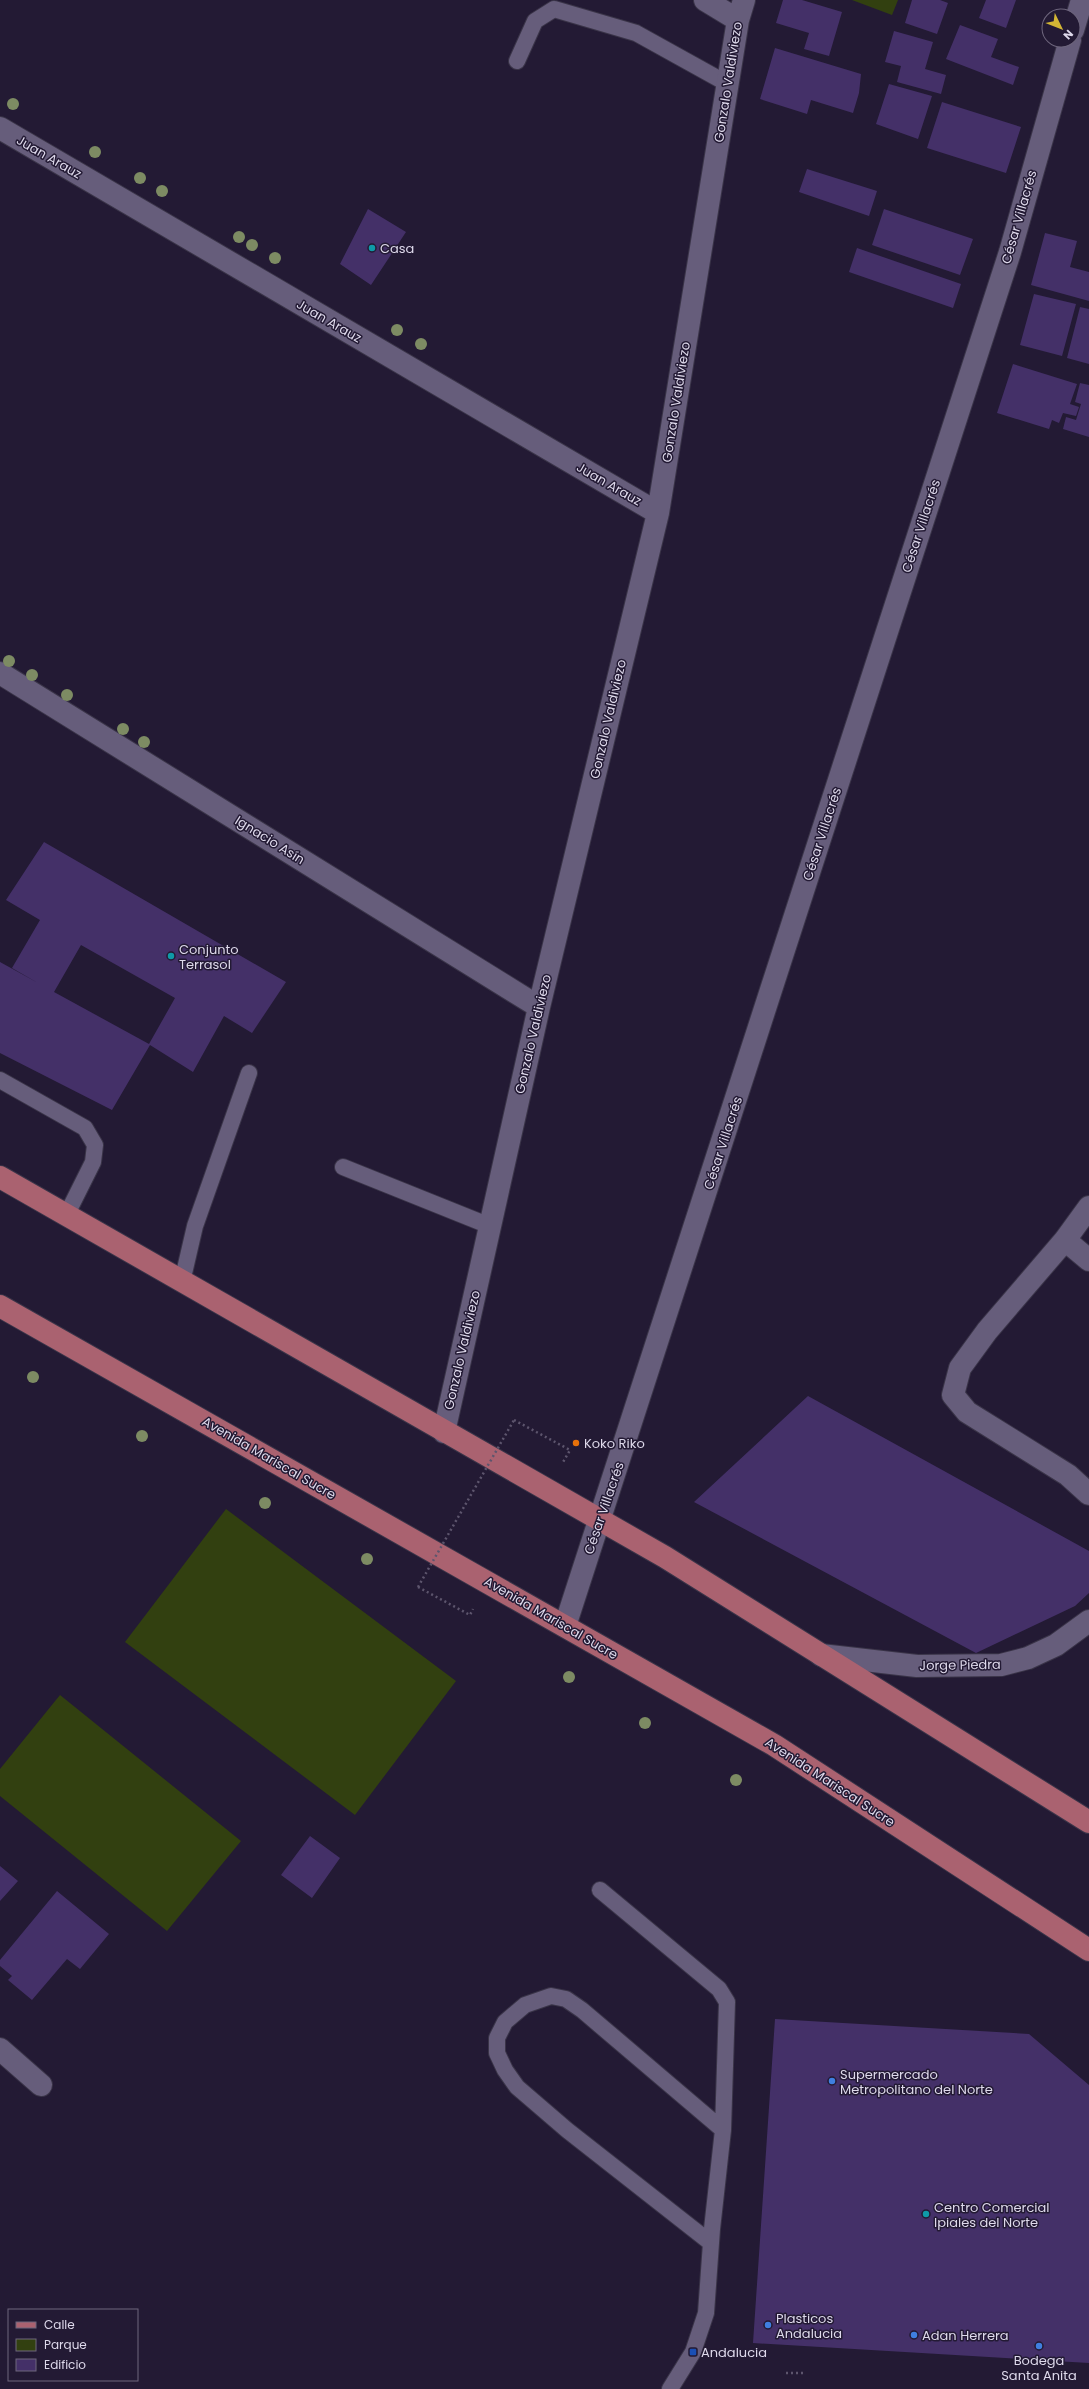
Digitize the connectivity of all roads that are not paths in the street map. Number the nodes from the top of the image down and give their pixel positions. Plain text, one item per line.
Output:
1 (704, 0) edge
2 (741, 10) edge
3 (1068, 48) edge
4 (517, 61) dead end
5 (728, 84) junction
6 (0, 128) edge
7 (658, 512) junction
8 (0, 673) edge
9 (539, 1007) junction
10 (249, 1073) dead end
11 (0, 1080) edge
12 (343, 1167) dead end
13 (0, 1177) edge
14 (1089, 1207) edge
15 (66, 1216) junction
16 (490, 1226) junction
17 (1065, 1240) junction
18 (1089, 1260) edge
19 (182, 1282) junction
20 (0, 1306) edge
21 (444, 1432) junction
22 (1089, 1494) edge
23 (600, 1518) junction
24 (1089, 1621) edge
25 (565, 1626) junction
26 (821, 1655) junction
27 (1089, 1822) edge
28 (600, 1890) dead end
29 (1089, 1950) edge
30 (0, 2049) edge
31 (41, 2085) dead end
32 (723, 2130) junction
33 (710, 2243) junction
34 (670, 2389) edge

1 - 2 street
2 - 5 street, Gonzalo Valdiviezo
3 - 23 street, César Villacrés
4 - 5 lane
5 - 7 street, Gonzalo Valdiviezo
6 - 7 street, Juan Arauz
7 - 9 street, Gonzalo Valdiviezo
8 - 9 street, Ignacio Asín
9 - 16 street, Gonzalo Valdiviezo
10 - 19 lane
11 - 15 lane
12 - 16 lane
13 - 15 main road
14 - 17 street
15 - 19 main road
16 - 21 street, Gonzalo Valdiviezo
17 - 18 street
17 - 22 street
19 - 21 main road
20 - 25 main road, Avenida Mariscal Sucre
21 - 23 main road
23 - 25 street, César Villacrés
23 - 26 main road
24 - 26 street, Jorge Piedra
25 - 29 main road, Avenida Mariscal Sucre
26 - 27 main road
28 - 32 lane
30 - 31 street
32 - 33 lane
32 - 33 lane
33 - 34 lane

